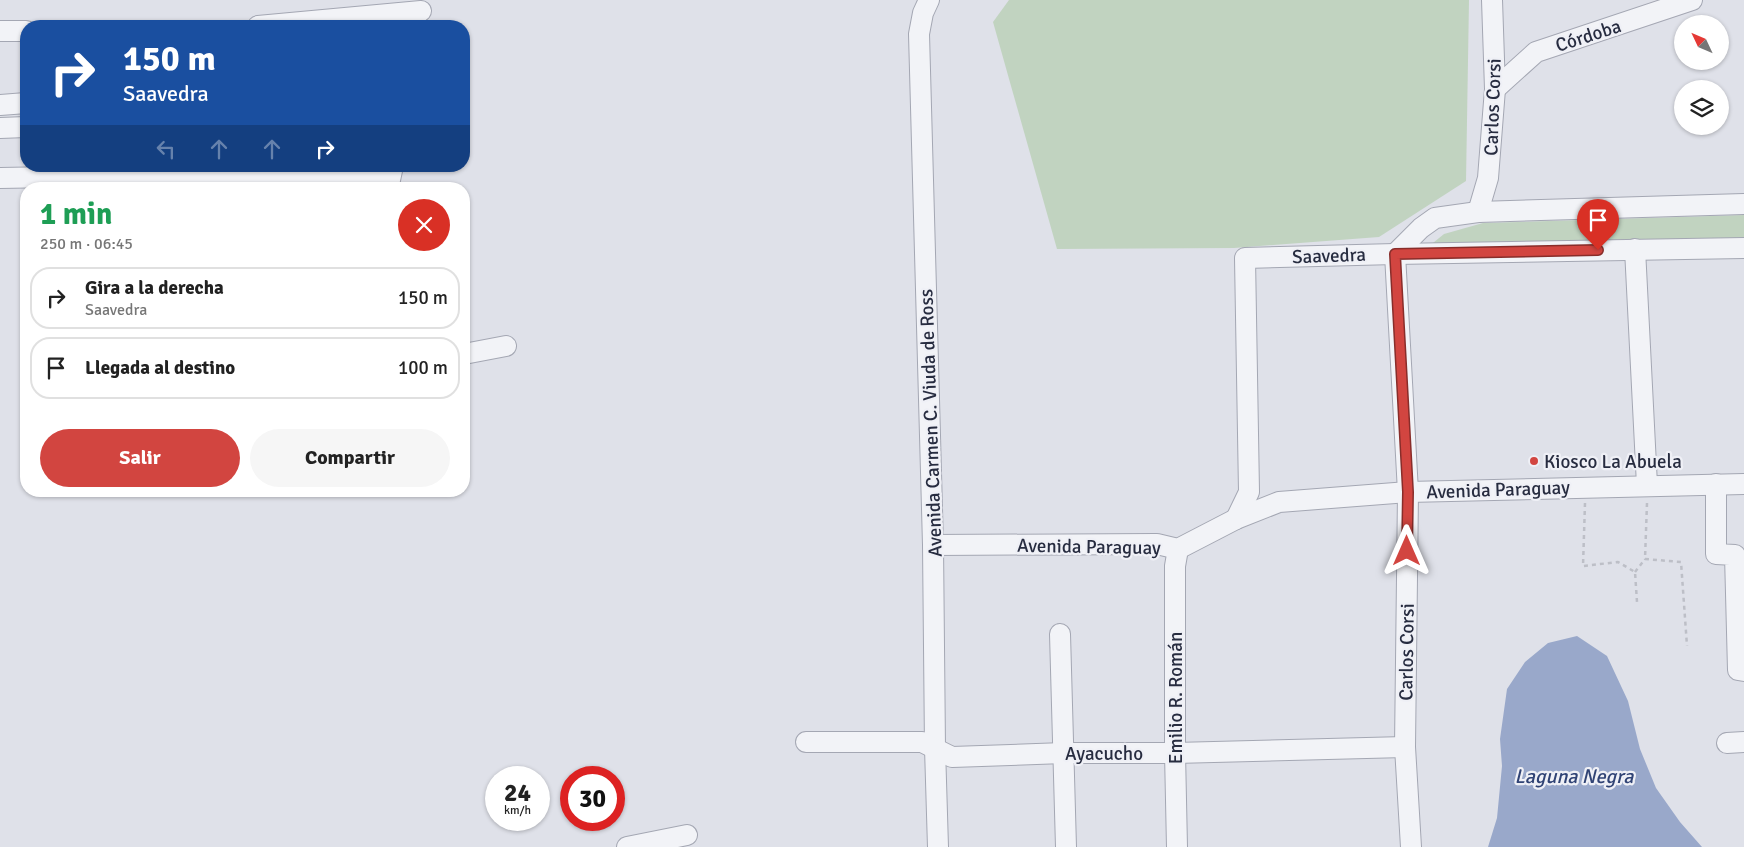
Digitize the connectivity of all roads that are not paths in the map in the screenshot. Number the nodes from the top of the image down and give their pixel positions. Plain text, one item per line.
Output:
1 (929, 0) edge
2 (1492, 0) edge
3 (1692, 0) edge
4 (361, 8) edge
5 (421, 12) edge
6 (292, 20) edge
7 (0, 31) edge
8 (20, 31) edge
9 (1495, 89) junction
10 (20, 104) edge
11 (0, 105) edge
12 (20, 127) edge
13 (0, 128) edge
14 (392, 172) edge
15 (219, 176) edge
16 (0, 178) edge
17 (293, 181) edge
18 (369, 182) edge
19 (1744, 204) edge
20 (1478, 212) junction
21 (1744, 248) edge
22 (1635, 249) junction
23 (1395, 254) junction
24 (506, 346) dead end
25 (470, 353) edge
26 (1716, 484) junction
27 (1744, 484) edge
28 (1647, 485) junction
29 (1408, 492) junction
30 (1236, 519) junction
31 (934, 545) junction
32 (1178, 550) junction
33 (1060, 634) dead end
34 (1744, 671) edge
35 (806, 742) dead end
36 (935, 748) junction
37 (1405, 748) junction
38 (1064, 753) junction
39 (1175, 753) junction
40 (688, 833) edge
41 (627, 847) edge
42 (938, 847) edge
43 (1066, 847) edge
44 (1178, 847) edge
45 (1411, 847) edge

1 - 31 street, Avenida Carmen C. Viuda de Ross
2 - 9 street, Carlos Corsi
3 - 9 street, Córdoba
4 - 5 street
4 - 6 street
7 - 8 street
9 - 20 street, Carlos Corsi
10 - 11 street
12 - 13 street
14 - 18 street
15 - 16 street
15 - 17 street
17 - 18 street
19 - 20 street
20 - 23 street
21 - 22 street, Saavedra
22 - 23 street, Saavedra
22 - 28 street
23 - 29 street, Carlos Corsi
23 - 30 street, Saavedra
24 - 25 street
26 - 27 street, Avenida Paraguay
26 - 28 street, Avenida Paraguay
26 - 34 street
28 - 29 street, Avenida Paraguay
29 - 30 street, Avenida Paraguay
29 - 37 street, Carlos Corsi
30 - 32 street, Avenida Paraguay
31 - 32 street, Avenida Paraguay
31 - 36 street, Avenida Carmen C. Viuda de Ross
32 - 39 street, Emilio R. Román
33 - 38 street
35 - 36 street, Ayacucho
36 - 38 street, Ayacucho
36 - 42 street, Avenida Carmen C. Viuda de Ross
37 - 39 street, Ayacucho
37 - 45 street, Carlos Corsi
38 - 39 street, Ayacucho
38 - 43 street
39 - 44 street, Emilio R. Román
40 - 41 street

